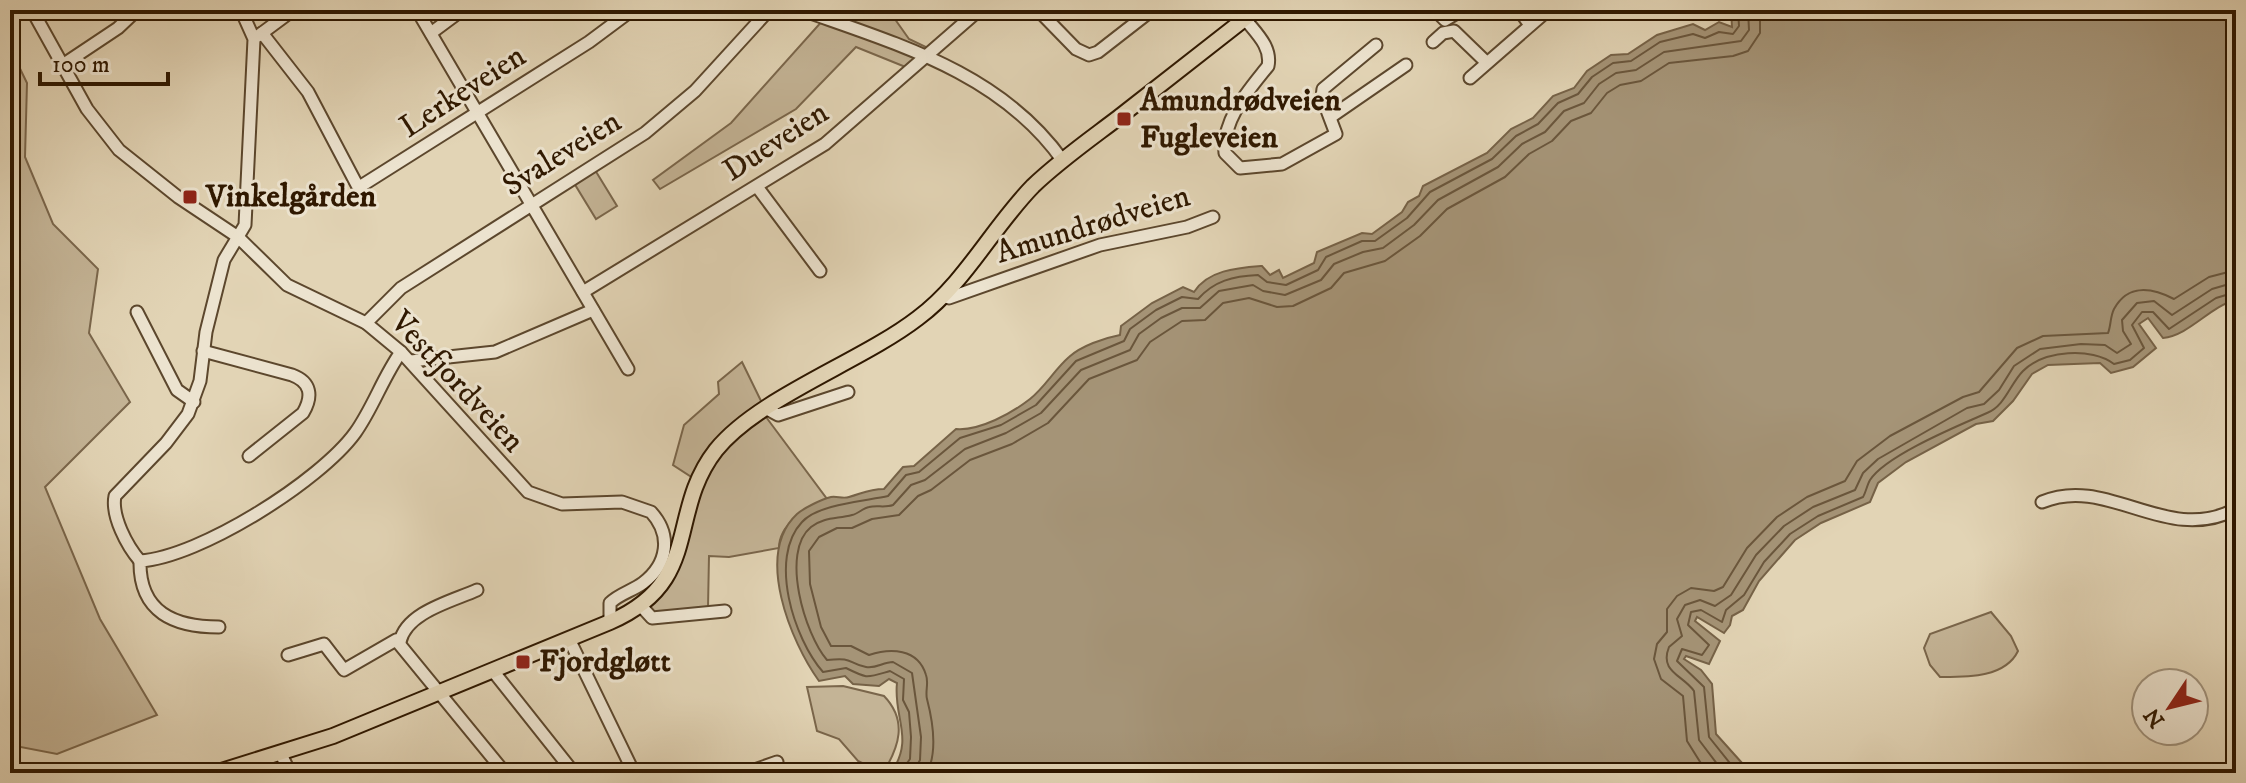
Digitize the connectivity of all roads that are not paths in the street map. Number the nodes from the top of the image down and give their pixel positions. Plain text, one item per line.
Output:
1 (32, 10) edge
2 (137, 10) edge
3 (241, 10) edge
4 (293, 10) edge
5 (417, 10) edge
6 (462, 10) edge
7 (769, 10) edge
8 (802, 10) edge
9 (979, 10) edge
10 (1038, 10) edge
11 (1152, 10) edge
12 (1435, 10) edge
13 (1462, 10) edge
14 (1519, 10) edge
15 (1548, 10) edge
16 (623, 13) edge
17 (1251, 14) edge
18 (1530, 25) junction
19 (431, 33) junction
20 (258, 36) junction
21 (1433, 42) dead end
22 (1376, 45) dead end
23 (274, 47) junction
24 (255, 55) junction
25 (929, 55) junction
26 (1486, 62) junction
27 (1406, 65) dead end
28 (61, 66) junction
29 (1470, 78) dead end
30 (477, 113) junction
31 (1332, 116) junction
32 (1063, 161) junction
33 (758, 188) junction
34 (531, 204) junction
35 (1213, 217) dead end
36 (238, 237) junction
37 (820, 271) dead end
38 (583, 292) junction
39 (943, 296) junction
40 (593, 310) junction
41 (137, 312) dead end
42 (366, 323) junction
43 (203, 351) junction
44 (401, 352) junction
45 (411, 361) junction
46 (628, 369) dead end
47 (848, 392) dead end
48 (194, 402) junction
49 (767, 409) junction
50 (249, 456) dead end
51 (2042, 502) dead end
52 (2236, 509) edge
53 (140, 561) junction
54 (477, 590) dead end
55 (641, 606) junction
56 (725, 611) dead end
57 (610, 622) junction
58 (219, 627) dead end
59 (569, 639) junction
60 (400, 642) junction
61 (288, 655) dead end
62 (493, 671) junction
63 (438, 693) junction
64 (281, 754) junction
65 (777, 762) dead end
66 (215, 773) edge
67 (290, 773) edge
68 (505, 773) edge
69 (574, 773) edge
70 (634, 773) edge
71 (746, 773) edge

1 - 28 street, Vestfjordveien
2 - 28 street
3 - 20 street
4 - 20 street
5 - 19 street
6 - 19 street
7 - 34 street, Svaleveien
8 - 25 street
9 - 25 street, Dueveien
10 - 11 street
12 - 13 street
14 - 18 street
15 - 18 street
16 - 30 street, Lerkeveien
17 - 31 street
17 - 32 main road, Amundrødveien
18 - 26 street
19 - 30 street
20 - 23 street
20 - 24 street
21 - 26 street
22 - 31 street
23 - 24 street
23 - 30 street, Lerkeveien
24 - 36 street
25 - 32 street
25 - 33 street, Dueveien
26 - 29 street
27 - 31 street
28 - 36 street, Vestfjordveien
30 - 34 street
32 - 39 main road, Amundrødveien
33 - 37 street
33 - 38 street, Dueveien
34 - 38 street
34 - 42 street, Svaleveien
35 - 39 street, Amundrødveien
36 - 42 street, Vestfjordveien
36 - 43 street
38 - 40 street
39 - 49 main road, Amundrødveien
40 - 45 street
40 - 46 street
41 - 48 street
42 - 44 street, Vestfjordveien
43 - 48 street
43 - 50 street
44 - 45 street, Vestfjordveien
44 - 53 street
45 - 57 street, Vestfjordveien
47 - 49 street
48 - 53 street
49 - 55 main road, Amundrødveien
51 - 52 street
53 - 58 street
54 - 60 street
55 - 56 street
55 - 57 main road, Amundrødveien
57 - 59 main road, Amundrødveien
59 - 62 main road, Amundrødveien
59 - 70 street
60 - 61 street
60 - 63 street
62 - 63 main road, Amundrødveien
62 - 69 street
63 - 64 main road, Amundrødveien
63 - 68 street
64 - 66 main road, Amundrødveien
64 - 67 street
65 - 71 street

